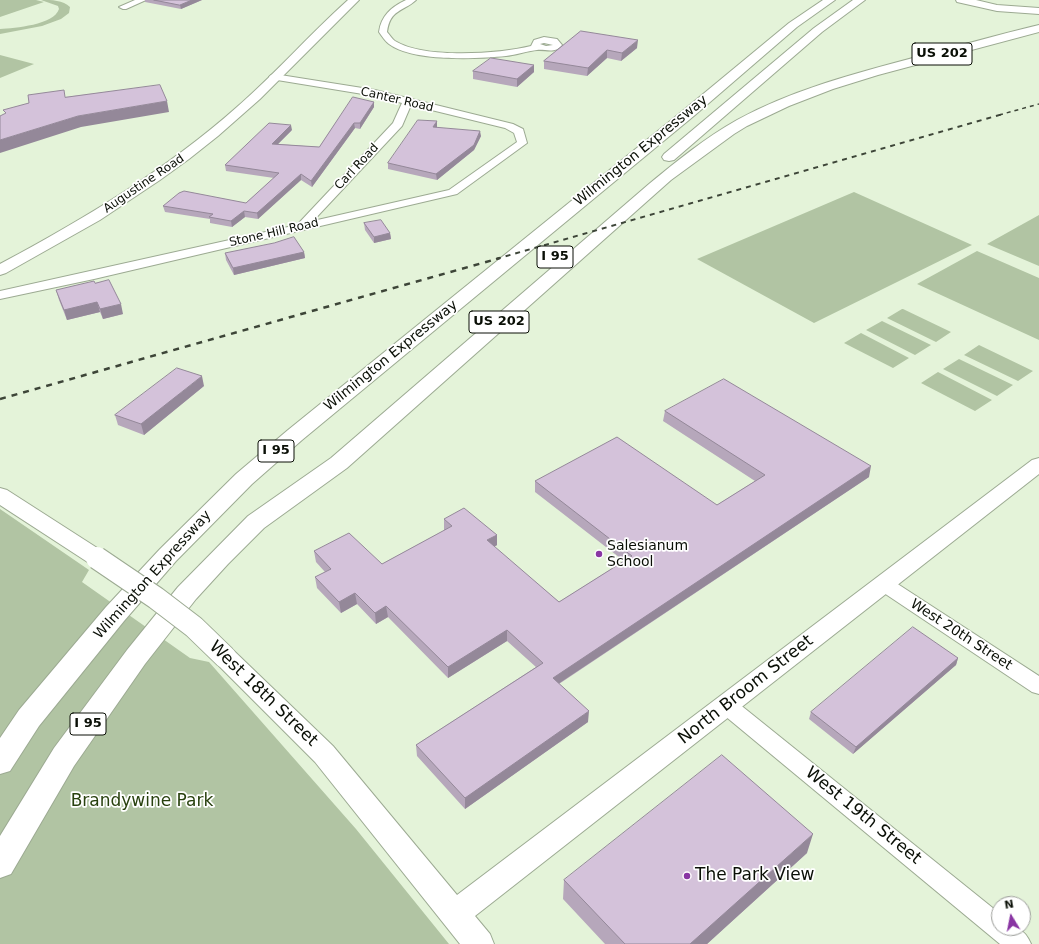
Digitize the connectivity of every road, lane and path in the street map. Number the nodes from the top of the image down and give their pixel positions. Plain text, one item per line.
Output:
1 (142, 0) edge
2 (354, 0) edge
3 (412, 0) edge
4 (830, 0) edge
5 (860, 0) edge
6 (961, 0) edge
7 (123, 7) dead end
8 (1039, 11) edge
9 (1039, 28) edge
10 (538, 47) dead end
11 (993, 53) dead end
12 (274, 78) junction
13 (408, 102) junction
14 (742, 124) junction
15 (519, 131) joint
16 (301, 227) junction
17 (0, 270) edge
18 (0, 295) edge
19 (1039, 464) edge
20 (0, 495) edge
21 (256, 522) junction
22 (884, 584) junction
23 (1039, 686) edge
24 (726, 705) junction
25 (0, 762) edge
26 (0, 864) edge
27 (454, 915) junction
28 (991, 921) edge
29 (1009, 936) edge
30 (479, 944) edge
31 (1019, 944) edge

1 - 7 street
2 - 12 street, Augustine Road
3 - 10 street
4 - 25 highway, Wilmington Expressway / I 95
5 - 21 highway, Wilmington Expressway / I 95
6 - 8 highway
9 - 14 highway, US 202
11 - 14 highway
12 - 13 street, Canter Road
12 - 17 street, Augustine Road
13 - 15 street, Canter Road
13 - 16 street, Carl Road
14 - 21 highway, US 202
15 - 16 street, Stone Hill Road
16 - 18 street, Stone Hill Road
19 - 22 street, North Broom Street
20 - 27 street, West 18th Street, bridge
21 - 26 highway, I 95
22 - 23 street, West 20th Street
22 - 24 street, North Broom Street
24 - 27 street, North Broom Street
24 - 28 street, West 19th Street
27 - 30 street, West 18th Street
29 - 31 street, West 19th Street

